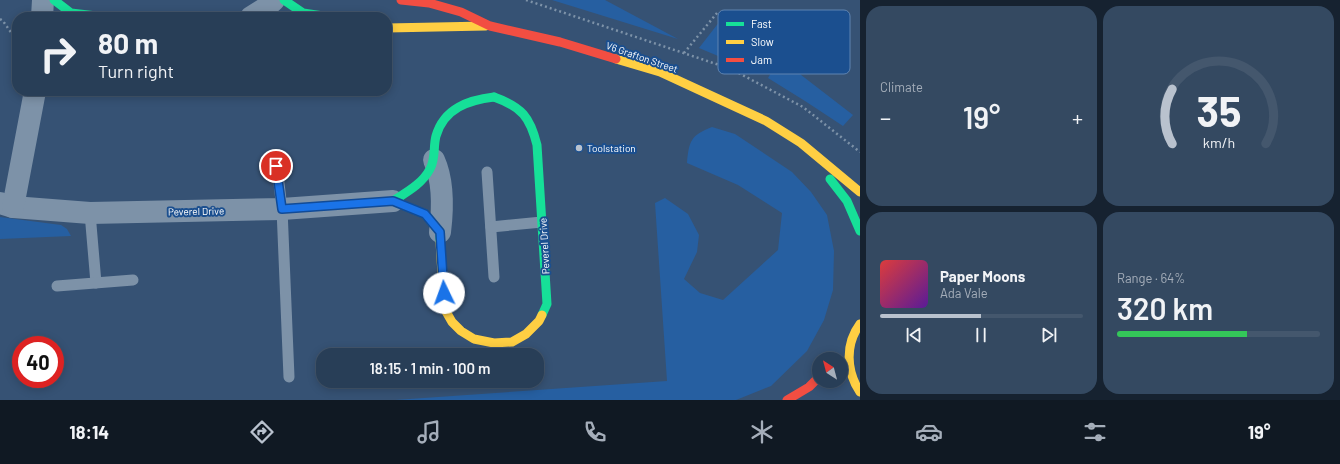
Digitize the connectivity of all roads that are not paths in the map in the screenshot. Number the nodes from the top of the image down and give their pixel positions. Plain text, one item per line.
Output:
1 (43, 0) edge
2 (54, 0) edge
3 (274, 0) edge
4 (284, 0) edge
5 (401, 0) edge
6 (42, 12) edge
7 (71, 12) edge
8 (259, 12) edge
9 (303, 12) edge
10 (490, 26) junction
11 (392, 28) edge
12 (34, 96) edge
13 (801, 143) junction
14 (434, 160) junction
15 (276, 166) dead end
16 (487, 172) dead end
17 (860, 192) edge
18 (393, 201) junction
19 (7, 205) edge
20 (282, 209) junction
21 (90, 213) junction
22 (542, 222) junction
23 (491, 227) junction
24 (860, 231) edge
25 (440, 232) junction
26 (494, 277) dead end
27 (133, 280) dead end
28 (96, 283) junction
29 (57, 286) dead end
30 (860, 315) edge
31 (859, 326) edge
32 (849, 348) junction
33 (845, 352) edge
34 (289, 376) dead end
35 (812, 384) edge
36 (860, 392) edge
37 (787, 400) edge

1 - 6 street
2 - 7 street
3 - 8 street
4 - 9 street
5 - 10 street, V6 Grafton Street
10 - 11 street, V6 Grafton Street
10 - 13 street, V6 Grafton Street
12 - 19 street
13 - 17 street, V6 Grafton Street
13 - 24 street, V6 Grafton Street
14 - 18 street, Peverel Drive
14 - 22 street, Peverel Drive
14 - 25 street, Peverel Drive
15 - 20 lane
16 - 23 lane
18 - 20 street, Peverel Drive
18 - 25 street, Peverel Drive
19 - 21 street, Peverel Drive
20 - 21 street, Peverel Drive
20 - 34 lane
21 - 28 lane
22 - 23 lane
22 - 25 street, Peverel Drive
23 - 26 lane
27 - 28 lane
28 - 29 lane
30 - 31 street
31 - 32 street
32 - 33 street
32 - 36 street
35 - 37 street

